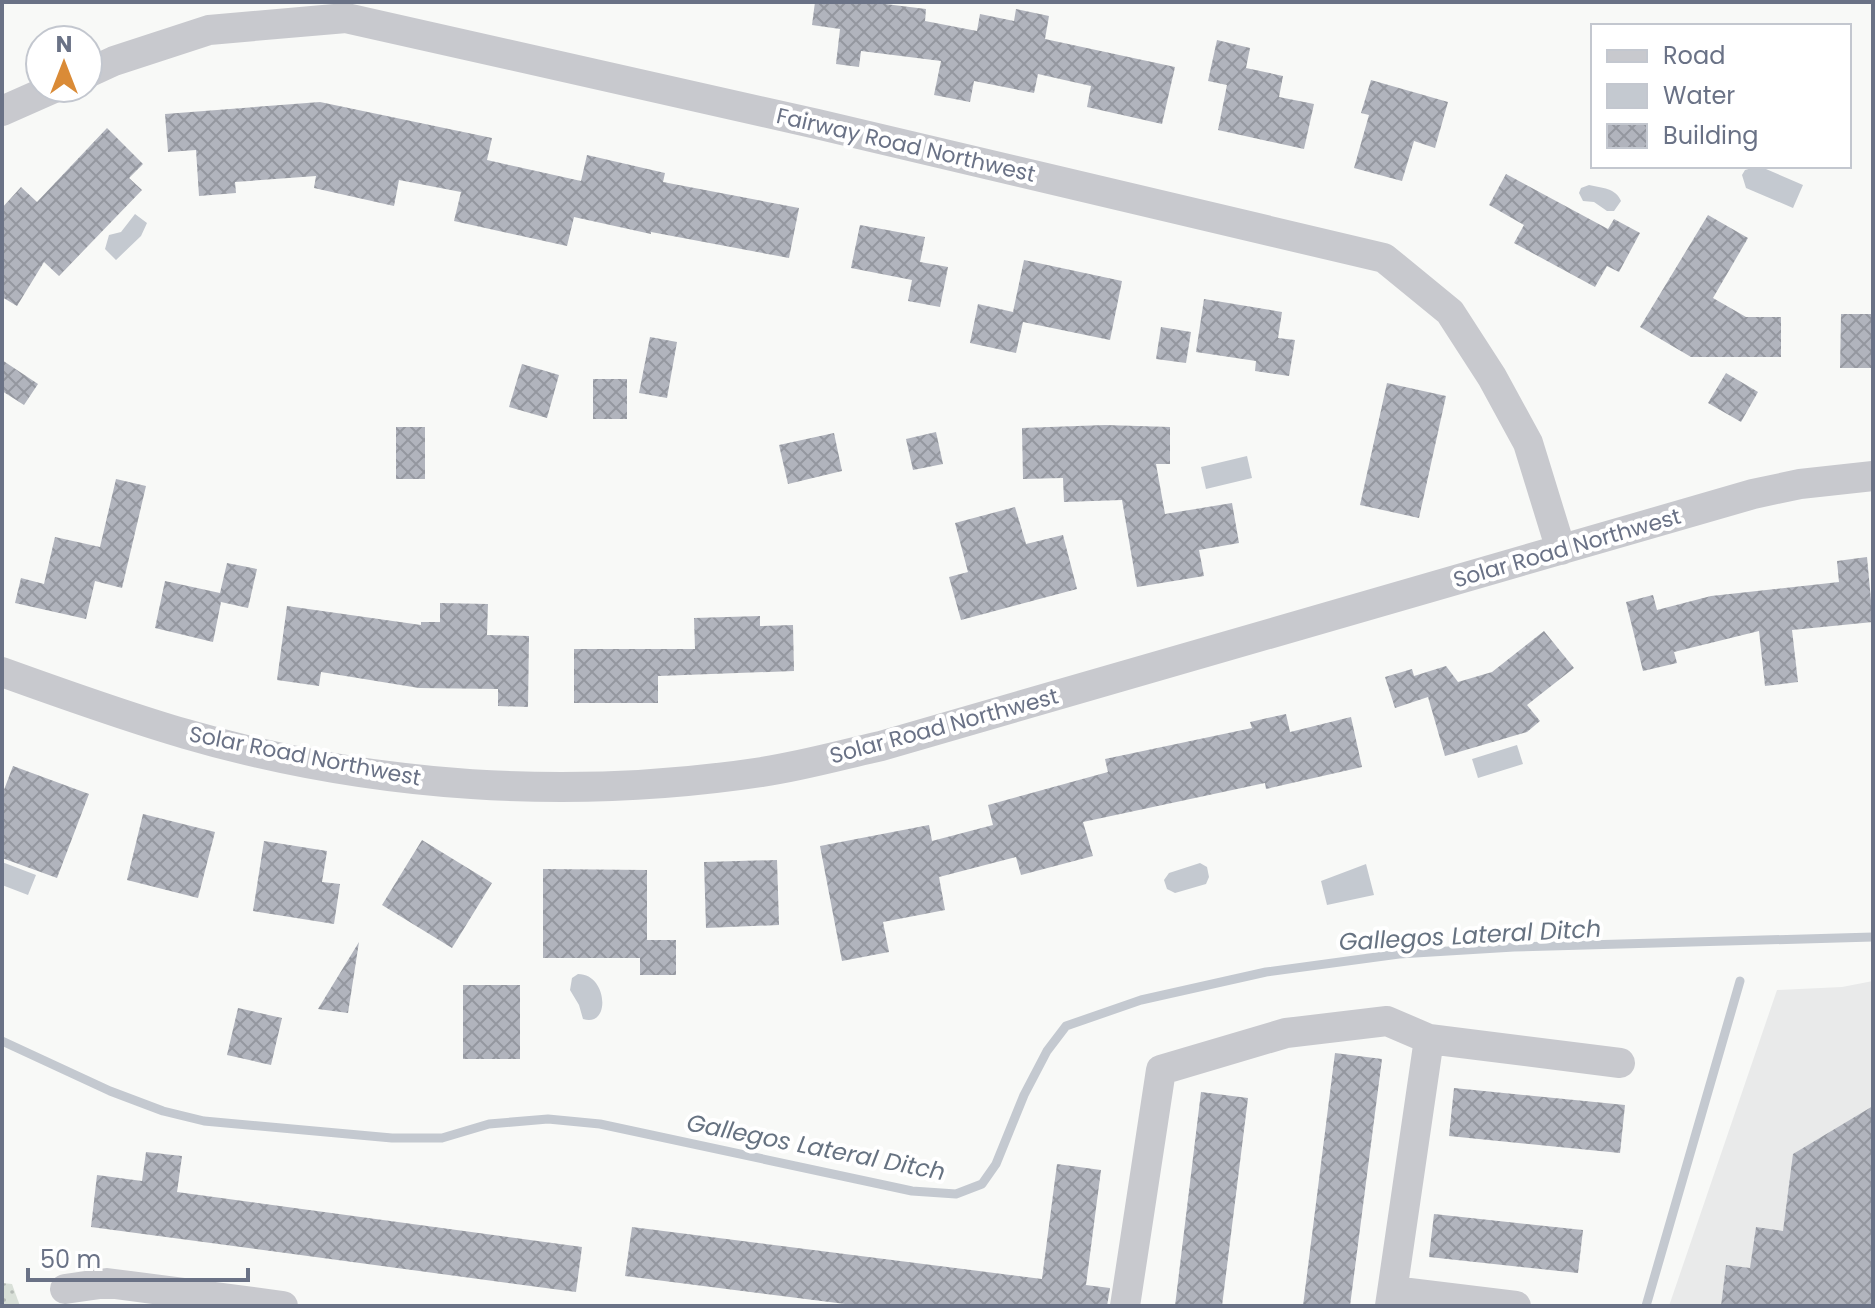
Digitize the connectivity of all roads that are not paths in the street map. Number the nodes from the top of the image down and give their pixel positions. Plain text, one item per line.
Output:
1 (104, 66) edge
2 (24, 101) edge
3 (2, 111) edge
4 (1873, 476) edge
5 (1561, 550) junction
6 (2, 672) edge
7 (1429, 1039) junction
8 (1620, 1063) dead end
9 (65, 1289) dead end
10 (1391, 1298) edge
11 (283, 1306) edge
12 (1125, 1306) edge
13 (1516, 1306) edge

1 - 5 street, Fairway Road Northwest
2 - 3 street
4 - 5 street, Solar Road Northwest
5 - 6 street, Solar Road Northwest
7 - 8 street
7 - 10 street
7 - 12 street
9 - 11 street
10 - 13 street

